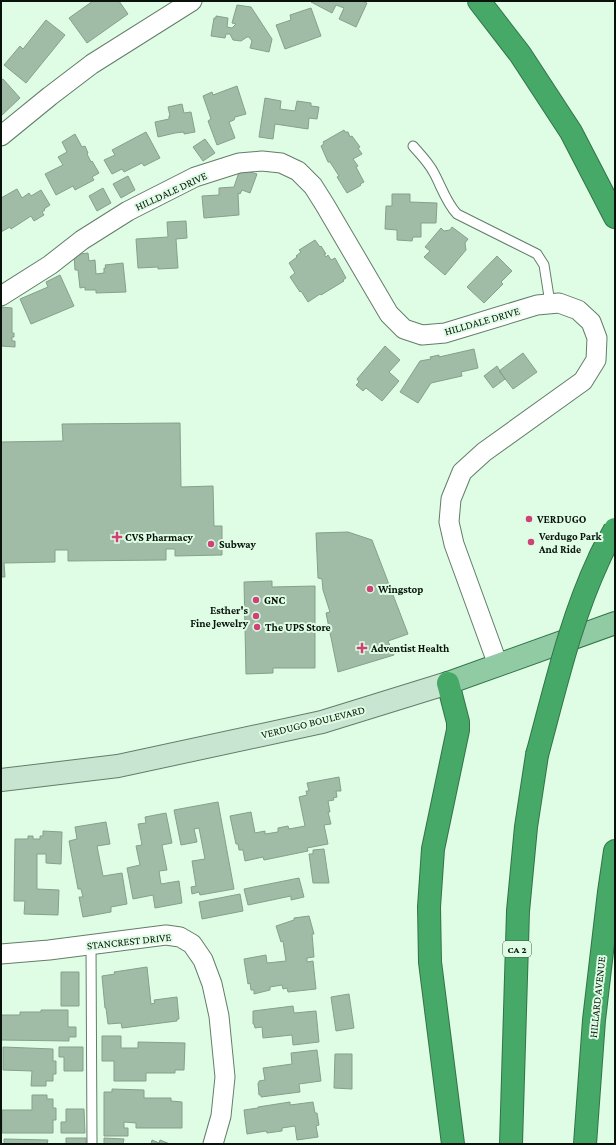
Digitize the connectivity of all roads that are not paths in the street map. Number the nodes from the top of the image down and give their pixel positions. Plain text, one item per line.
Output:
1 (192, 1) edge
2 (479, 1) edge
3 (1, 136) edge
4 (413, 146) dead end
5 (615, 217) edge
6 (1, 296) edge
7 (550, 303) junction
8 (615, 529) edge
9 (615, 623) edge
10 (498, 665) junction
11 (448, 682) junction
12 (1, 780) edge
13 (615, 851) edge
14 (90, 945) junction
15 (1, 954) edge
16 (92, 1144) edge
17 (213, 1144) edge
18 (453, 1144) edge
19 (511, 1144) edge
20 (585, 1144) edge

1 - 3 street
2 - 5 highway
4 - 7 lane
6 - 7 street, HILLDALE DRIVE
7 - 10 street, HILLDALE DRIVE
8 - 19 highway, CA 2, bridge
9 - 10 main road, VERDUGO BOULEVARD
10 - 11 main road, VERDUGO BOULEVARD
11 - 12 main road, VERDUGO BOULEVARD
11 - 18 highway
13 - 20 highway, HILLARD AVENUE
14 - 15 street, STANCREST DRIVE
14 - 16 lane
14 - 17 street, STANCREST DRIVE

